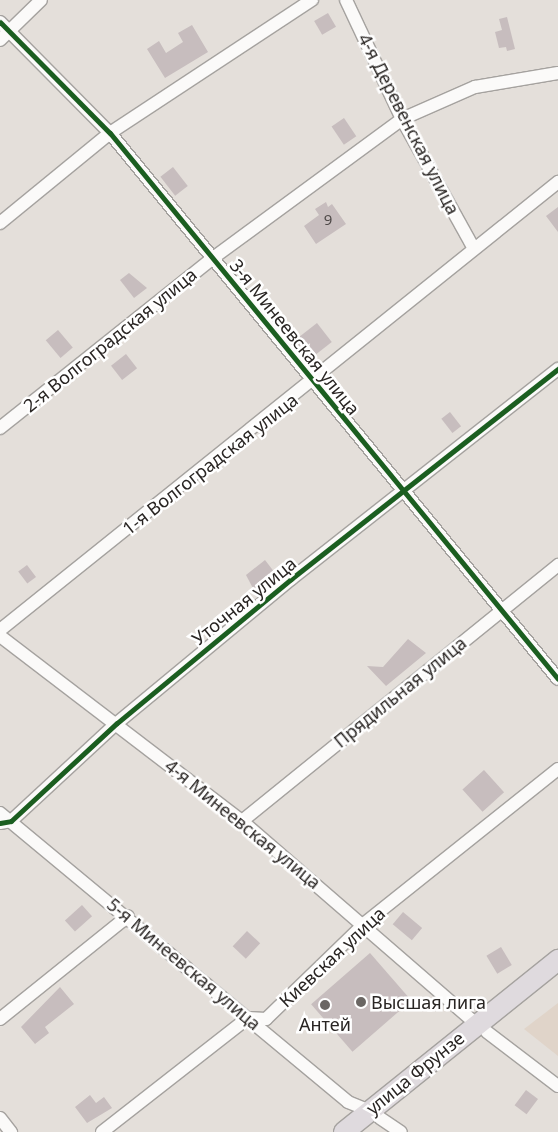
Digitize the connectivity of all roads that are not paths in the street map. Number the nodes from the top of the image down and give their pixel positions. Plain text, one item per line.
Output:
1 (41, 0) edge
2 (312, 0) edge
3 (346, 0) edge
4 (0, 22) edge
5 (10, 32) junction
6 (0, 40) edge
7 (558, 73) edge
8 (402, 119) junction
9 (110, 133) junction
10 (558, 182) edge
11 (0, 224) edge
12 (473, 247) junction
13 (213, 258) junction
14 (558, 369) edge
15 (311, 383) junction
16 (0, 428) edge
17 (407, 492) junction
18 (558, 565) edge
19 (502, 609) junction
20 (0, 630) edge
21 (0, 636) edge
22 (558, 679) edge
23 (117, 723) junction
24 (558, 769) edge
25 (0, 813) edge
26 (242, 821) junction
27 (6, 822) edge
28 (128, 916) junction
29 (365, 924) junction
30 (558, 960) edge
31 (558, 976) edge
32 (248, 1018) junction
33 (0, 1019) edge
34 (481, 1028) junction
35 (558, 1086) edge
36 (375, 1114) junction
37 (0, 1118) edge
38 (11, 1132) edge
39 (102, 1132) edge
40 (344, 1132) edge
41 (362, 1132) edge
42 (402, 1132) edge

1 - 5 street
2 - 9 street
3 - 8 street, 4-я Деревенская улица
4 - 5 street, 3-я Минеевская улица
5 - 6 street
5 - 9 street, 3-я Минеевская улица
7 - 8 street, 2-я Волгоградская улица
8 - 12 street, 4-я Деревенская улица
8 - 13 street, 2-я Волгоградская улица
9 - 11 street
9 - 13 street, 3-я Минеевская улица
10 - 12 street, 1-я Волгоградская улица
12 - 15 street, 1-я Волгоградская улица
13 - 15 street, 3-я Минеевская улица
13 - 16 street, 2-я Волгоградская улица
14 - 17 street, Уточная улица
15 - 17 street, 3-я Минеевская улица
15 - 20 street, 1-я Волгоградская улица
17 - 19 street, 3-я Минеевская улица
17 - 23 street, Уточная улица
18 - 19 street, Прядильная улица
19 - 22 street, 3-я Минеевская улица
19 - 26 street, Прядильная улица
21 - 23 street, 4-я Минеевская улица
23 - 26 street, 4-я Минеевская улица
23 - 27 street, Уточная улица
24 - 29 street, Киевская улица
25 - 27 street, 5-я Минеевская улица
26 - 29 street, 4-я Минеевская улица
27 - 28 street, 5-я Минеевская улица
28 - 32 street, 5-я Минеевская улица
28 - 33 street
29 - 32 street, Киевская улица
29 - 34 street, 4-я Минеевская улица
30 - 34 highway, улица Фрунзе
31 - 34 highway, улица Фрунзе
32 - 36 street, 5-я Минеевская улица
32 - 39 street, Киевская улица
34 - 35 street, 4-я Минеевская улица
34 - 36 highway, улица Фрунзе
36 - 40 highway, улица Фрунзе
36 - 41 highway, улица Фрунзе
36 - 42 street, 5-я Минеевская улица
37 - 38 street

